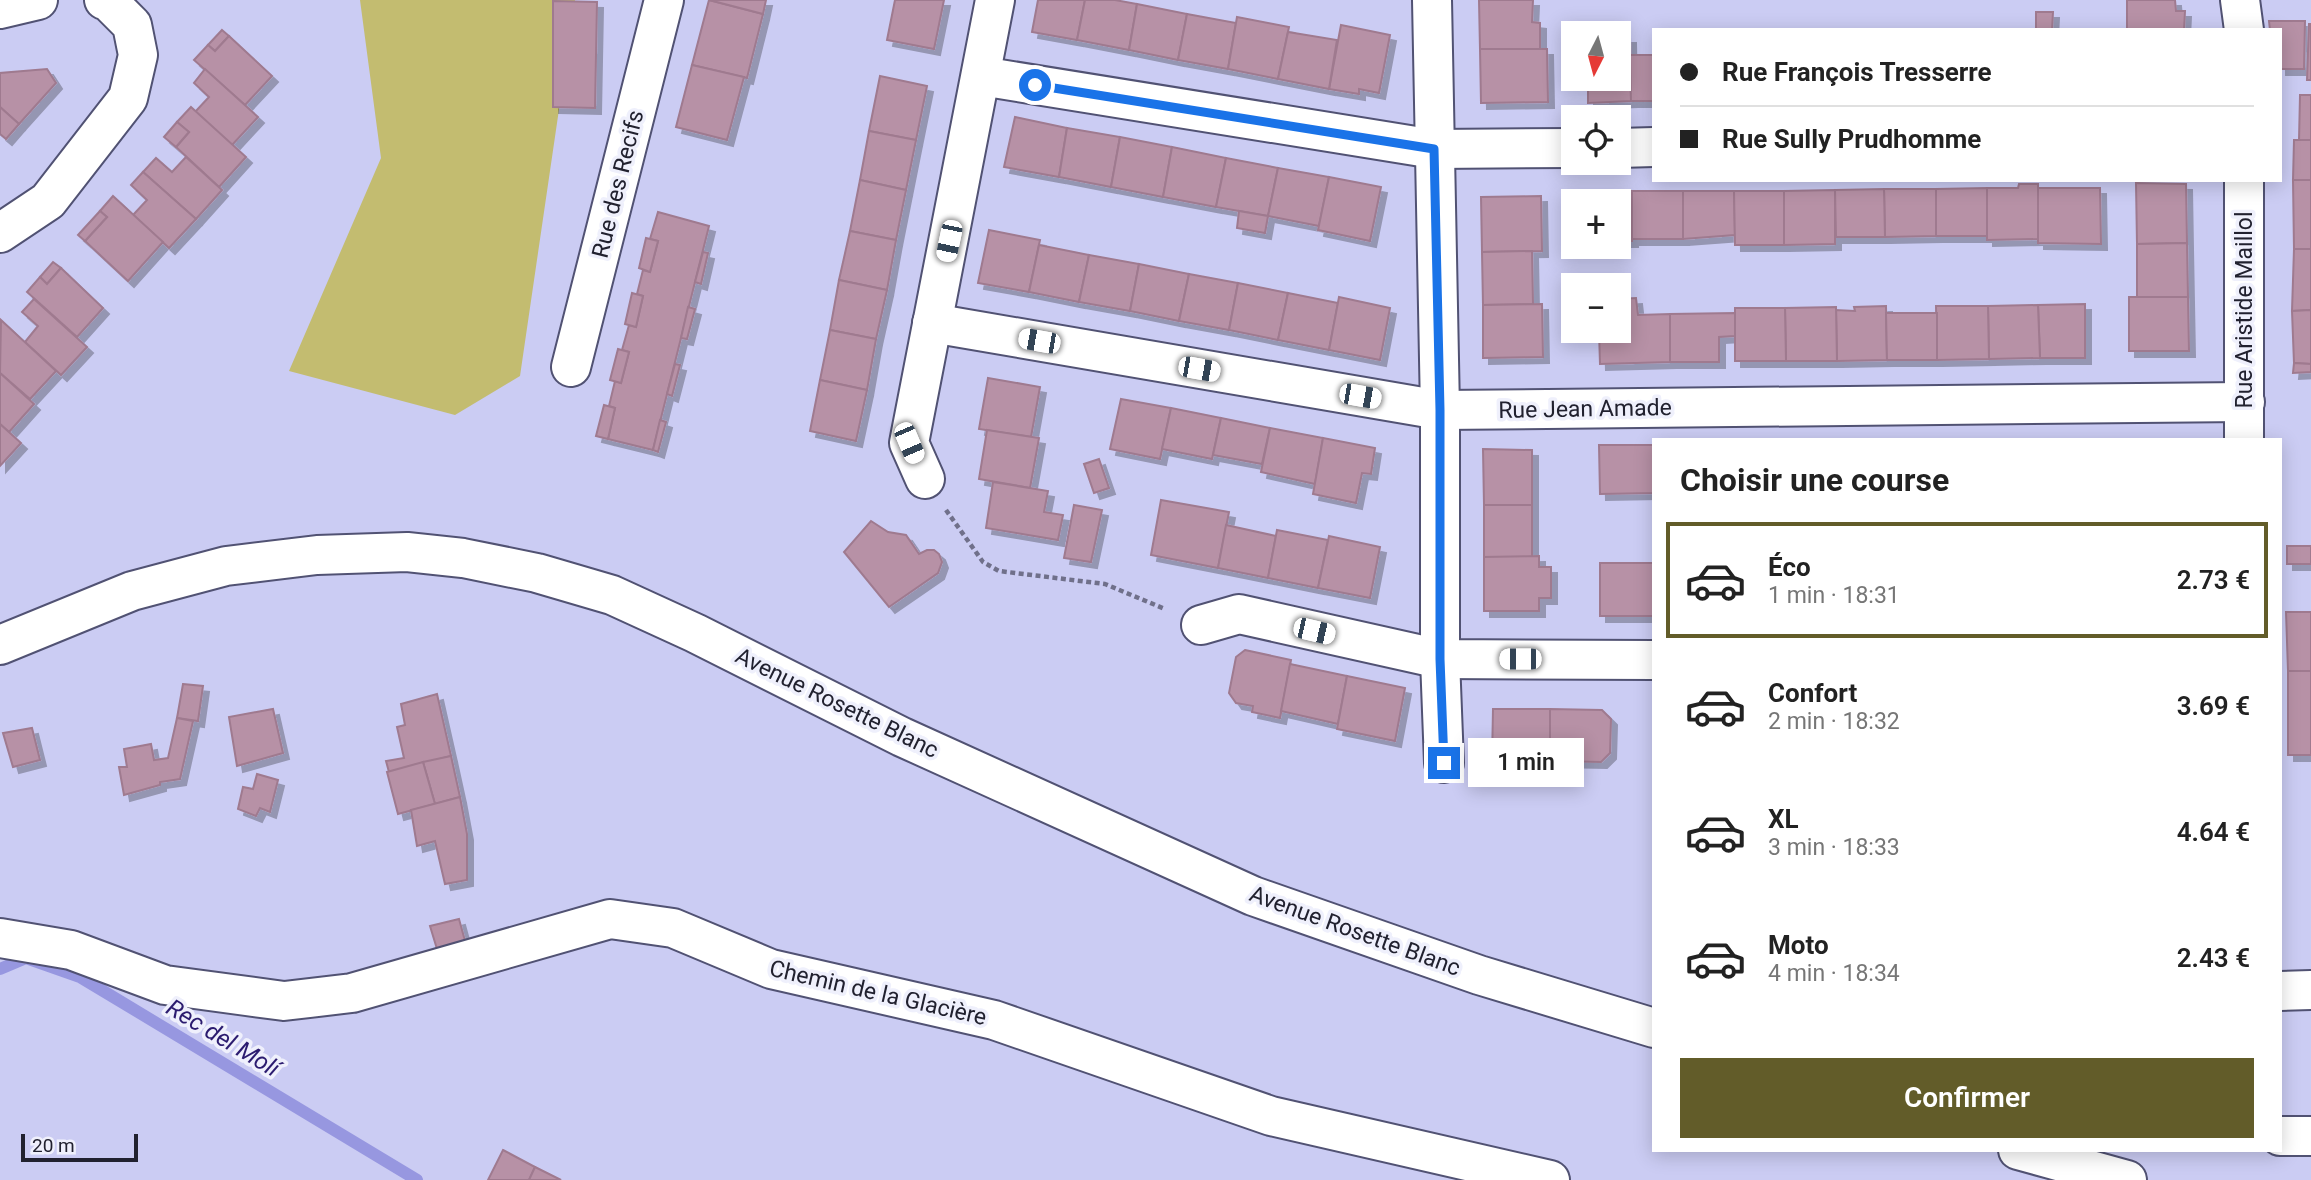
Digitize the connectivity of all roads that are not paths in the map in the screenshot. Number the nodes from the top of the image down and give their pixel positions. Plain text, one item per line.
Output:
1 (38, 0) edge
2 (104, 0) edge
3 (664, 0) edge
4 (995, 0) edge
5 (1432, 0) edge
6 (2240, 0) edge
7 (0, 9) edge
8 (2244, 28) edge
9 (981, 76) junction
10 (1561, 148) edge
11 (1631, 148) edge
12 (1652, 148) edge
13 (1434, 149) junction
14 (2244, 182) edge
15 (0, 233) edge
16 (932, 323) junction
17 (571, 368) dead end
18 (1440, 410) junction
19 (2244, 421) edge
20 (925, 479) road end
21 (1201, 625) road end
22 (0, 645) edge
23 (1440, 659) junction
24 (1652, 660) edge
25 (1444, 763) dead end
26 (0, 939) edge
27 (2311, 990) edge
28 (2282, 991) edge
29 (1652, 1027) edge
30 (2282, 1136) edge
31 (2311, 1136) edge
32 (2025, 1152) edge
33 (1550, 1180) edge
34 (2127, 1180) edge

1 - 7 street
2 - 15 street
3 - 17 street, Rue des Recifs
4 - 9 street
5 - 13 street
6 - 8 street
9 - 13 street
9 - 16 street
10 - 13 street
11 - 12 street
13 - 18 street
14 - 19 street, Rue Aristide Maillol
16 - 18 street, Rue Jean Amade
16 - 20 street
18 - 19 street, Rue Jean Amade
18 - 23 street
21 - 23 street
22 - 29 street, Avenue Rosette Blanc
23 - 24 street
23 - 25 street
26 - 33 street, Chemin de la Glacière
27 - 28 street
30 - 31 street
32 - 34 street

